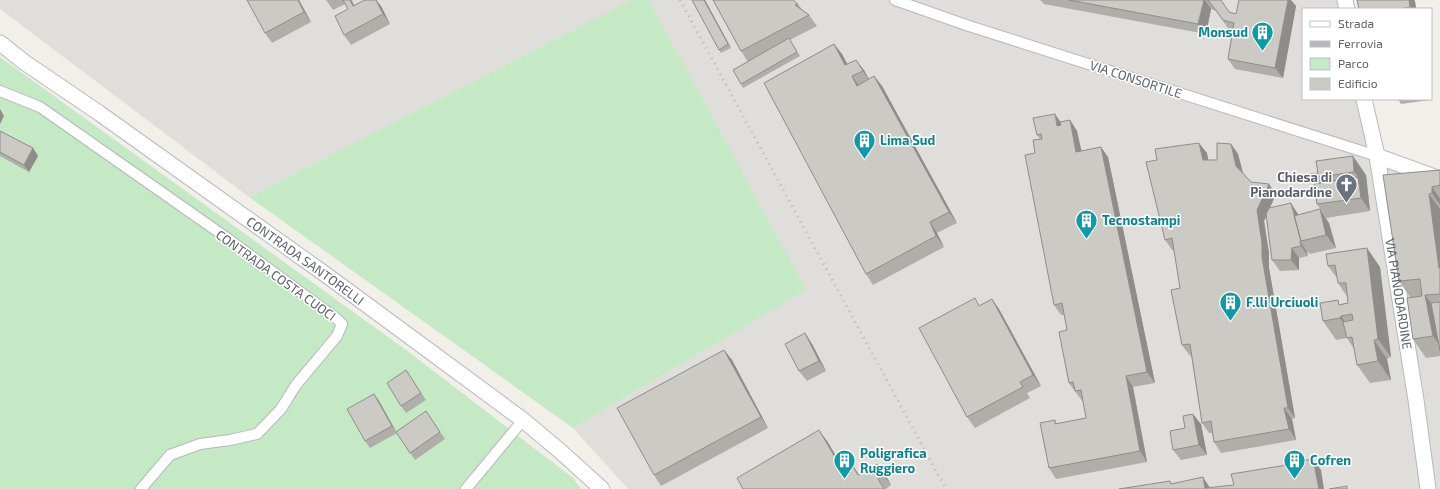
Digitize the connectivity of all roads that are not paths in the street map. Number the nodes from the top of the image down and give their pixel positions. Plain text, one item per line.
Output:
1 (896, 0) edge
2 (0, 43) edge
3 (0, 92) edge
4 (1364, 100) edge
5 (1377, 156) junction
6 (1440, 179) edge
7 (523, 420) junction
8 (141, 489) edge
9 (466, 489) edge
10 (602, 489) edge
11 (1428, 489) edge

1 - 5 street, VIA CONSORTILE
2 - 7 main road, CONTRADA SANTORELLI
3 - 8 street, CONTRADA COSTA CUOCI
4 - 5 main road, VIA PIANODARDINE
5 - 6 main road
5 - 11 main road, VIA PIANODARDINE
7 - 9 street
7 - 10 main road, CONTRADA SANTORELLI

